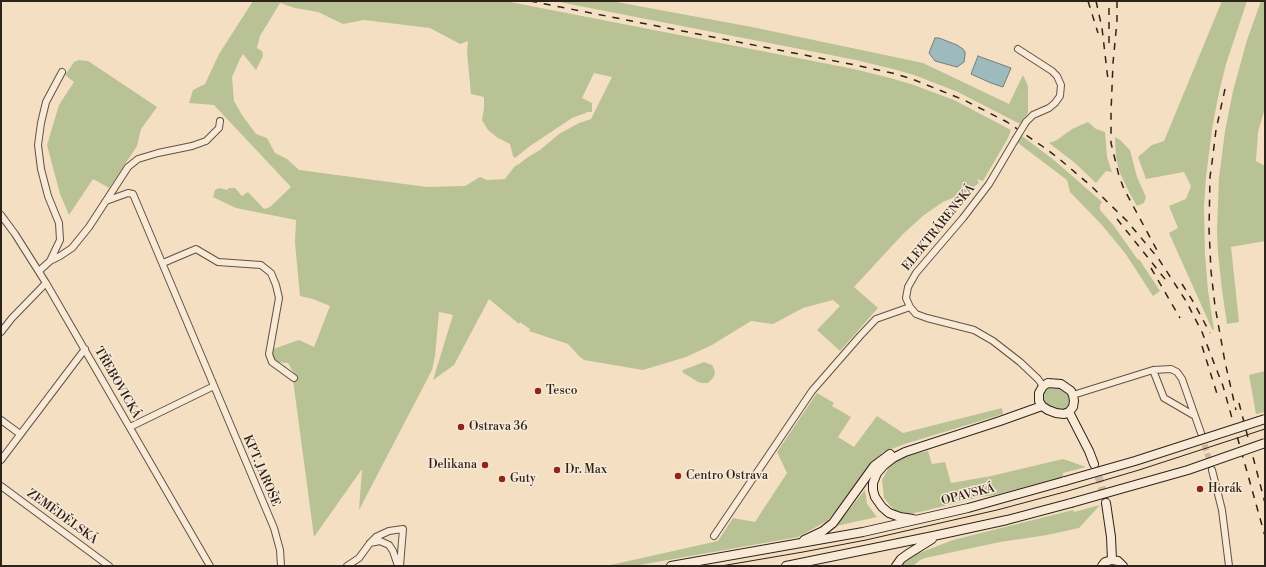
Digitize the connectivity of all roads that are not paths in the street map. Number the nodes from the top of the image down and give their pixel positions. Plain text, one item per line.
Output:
1 (1018, 49) dead end
2 (62, 72) dead end
3 (220, 122) dead end
4 (106, 201) junction
5 (2, 219) edge
6 (50, 261) junction
7 (163, 263) junction
8 (38, 271) junction
9 (46, 283) junction
10 (910, 307) junction
11 (1, 332) edge
12 (84, 349) junction
13 (1153, 370) junction
14 (294, 378) dead end
15 (214, 386) junction
16 (1043, 386) junction
17 (1073, 395) junction
18 (1042, 406) junction
19 (1069, 412) junction
20 (1195, 416) junction
21 (1265, 419) edge
22 (1, 420) edge
23 (130, 427) junction
24 (1201, 433) tunnel mouth
25 (20, 434) junction
26 (938, 441) junction
27 (1265, 443) edge
28 (1, 460) edge
29 (1094, 464) tunnel mouth
30 (1212, 470) tunnel mouth
31 (1, 486) edge
32 (1106, 503) tunnel mouth
33 (917, 520) junction
34 (714, 536) dead end
35 (938, 536) junction
36 (370, 543) junction
37 (788, 546) junction
38 (1112, 560) junction
39 (110, 566) edge
40 (210, 566) edge
41 (280, 566) edge
42 (347, 566) edge
43 (399, 566) edge
44 (671, 566) edge
45 (786, 566) edge
46 (896, 566) edge
47 (1102, 566) edge
48 (1123, 566) edge
49 (1229, 566) edge

1 - 10 street, ELEKTRÁRENSKÁ, bridge
2 - 6 street
3 - 4 street
4 - 6 street
4 - 7 street, KPT. JAROŠE
5 - 8 street, TŘEBOVICKÁ
6 - 8 street
7 - 14 street
7 - 15 street, KPT. JAROŠE
8 - 9 street, TŘEBOVICKÁ
9 - 11 street
9 - 12 street, TŘEBOVICKÁ
10 - 16 street
10 - 34 street
12 - 23 street, TŘEBOVICKÁ
12 - 25 street
13 - 17 street
13 - 20 street
13 - 20 street
15 - 23 street
15 - 41 street, KPT. JAROŠE
16 - 17 main road
16 - 18 main road
17 - 19 main road
18 - 19 main road
18 - 26 main road
19 - 29 main road
20 - 24 street
21 - 33 main road, OPAVSKÁ, bridge
22 - 25 street
23 - 40 street, TŘEBOVICKÁ
25 - 28 street
26 - 33 main road
26 - 37 main road
27 - 35 main road, bridge
30 - 49 street
31 - 39 street, ZEMĚDĚLSKÁ
32 - 38 main road
33 - 37 main road, OPAVSKÁ
35 - 45 main road
35 - 46 main road
36 - 42 street
36 - 43 street
36 - 43 street
37 - 44 main road, OPAVSKÁ
38 - 47 main road
38 - 48 main road

